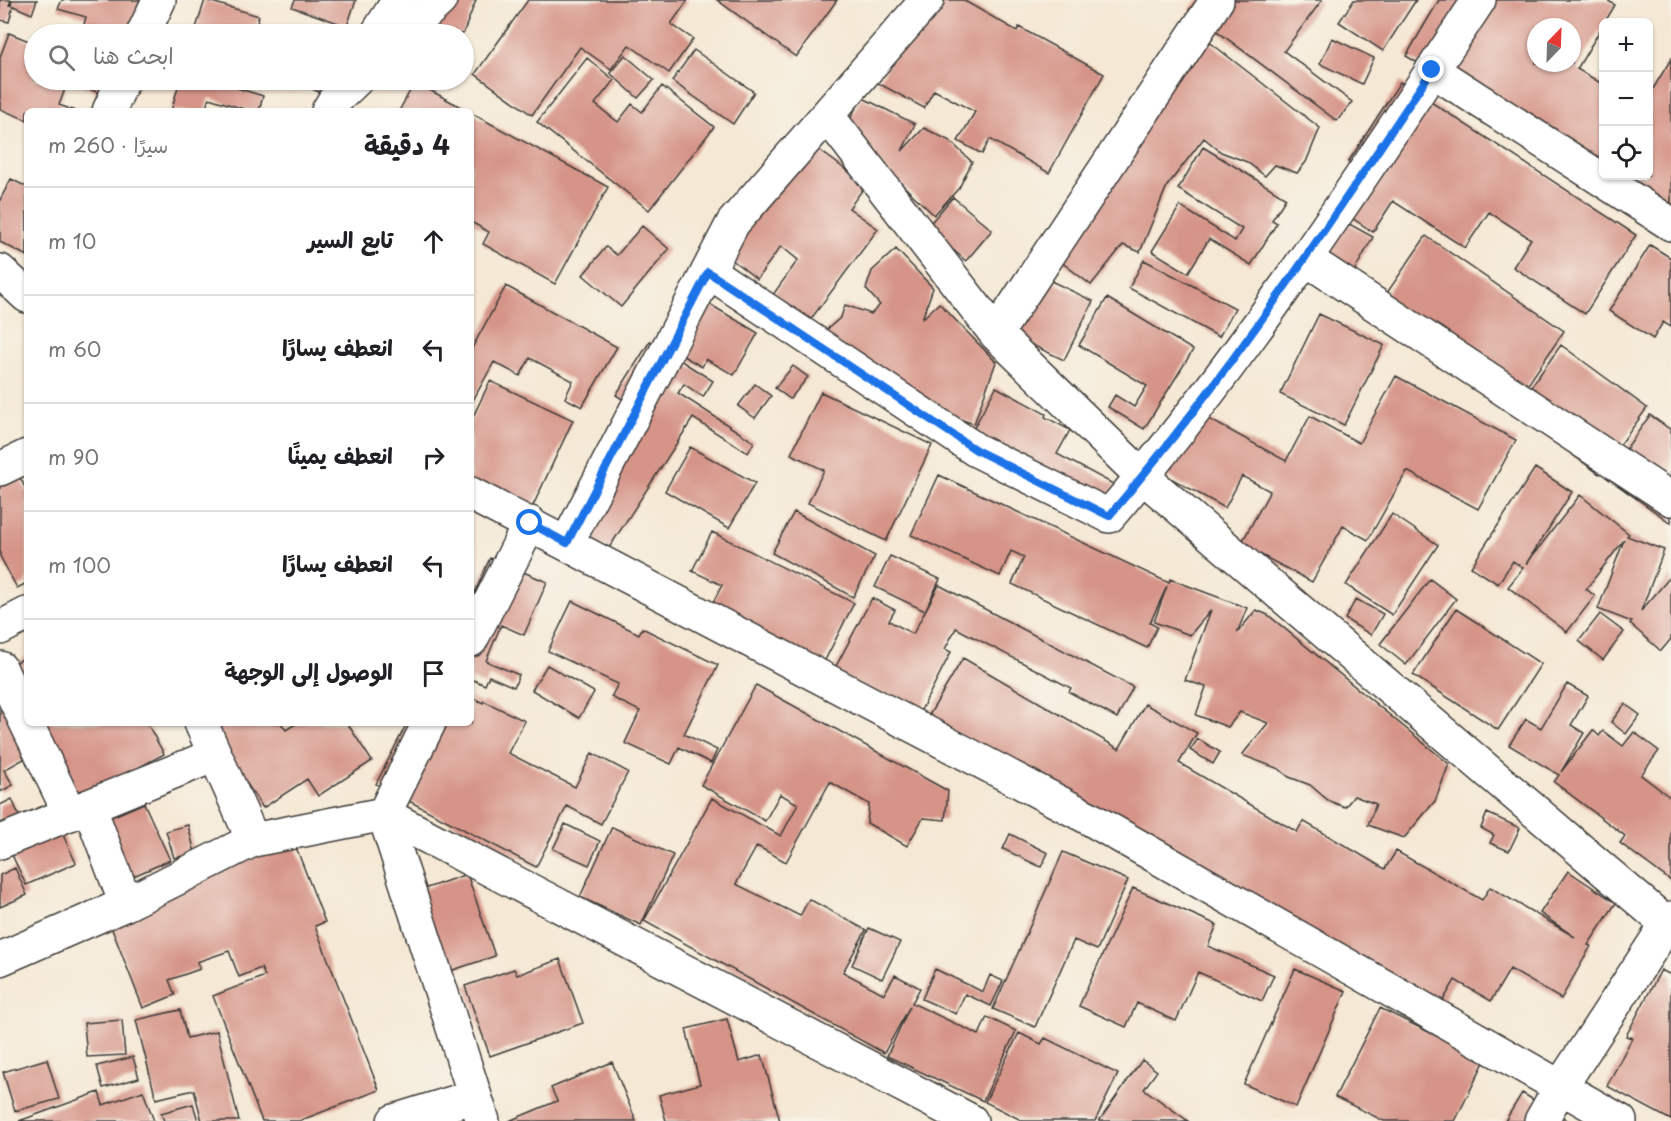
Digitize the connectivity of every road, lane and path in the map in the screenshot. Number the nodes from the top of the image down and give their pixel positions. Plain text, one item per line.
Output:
1 (159, 0) edge
2 (399, 0) edge
3 (440, 0) edge
4 (927, 0) edge
5 (1217, 0) edge
6 (1479, 0) edge
7 (148, 24) edge
8 (383, 24) edge
9 (415, 24) edge
10 (1432, 70) junction
11 (118, 90) edge
12 (110, 108) edge
13 (827, 115) junction
14 (1671, 224) edge
15 (1306, 259) junction
16 (0, 271) edge
17 (708, 272) junction
18 (24, 293) edge
19 (996, 334) junction
20 (24, 457) edge
21 (0, 469) edge
22 (1143, 477) junction
23 (474, 495) edge
24 (1671, 499) edge
25 (530, 523) junction
26 (567, 543) junction
27 (24, 616) edge
28 (0, 628) edge
29 (474, 634) edge
30 (0, 668) edge
31 (24, 711) edge
32 (33, 726) edge
33 (202, 726) edge
34 (428, 726) edge
35 (215, 755) junction
36 (80, 810) junction
37 (384, 814) junction
38 (253, 840) junction
39 (0, 842) edge
40 (126, 904) junction
41 (1669, 920) edge
42 (0, 959) edge
43 (1559, 1089) junction
44 (479, 1109) edge
45 (394, 1121) edge
46 (971, 1121) edge
47 (1541, 1121) edge
48 (1620, 1121) edge

1 - 7 street
2 - 8 street
3 - 9 street
4 - 13 street
5 - 19 street
6 - 10 street
10 - 14 street
10 - 15 street
11 - 12 street
13 - 17 street
13 - 19 street
15 - 22 street
15 - 24 street
16 - 18 street
17 - 22 street
17 - 26 street
19 - 22 street
20 - 21 street
22 - 41 street
23 - 25 street
25 - 26 street
25 - 29 street
26 - 43 street
27 - 28 street
30 - 31 street
32 - 36 street
33 - 35 street
34 - 37 street
35 - 36 street
35 - 38 street
36 - 39 street
36 - 40 street
37 - 38 street
37 - 44 street
37 - 46 street
38 - 40 street
40 - 42 street
41 - 43 street
43 - 47 street
43 - 48 street
44 - 45 street

